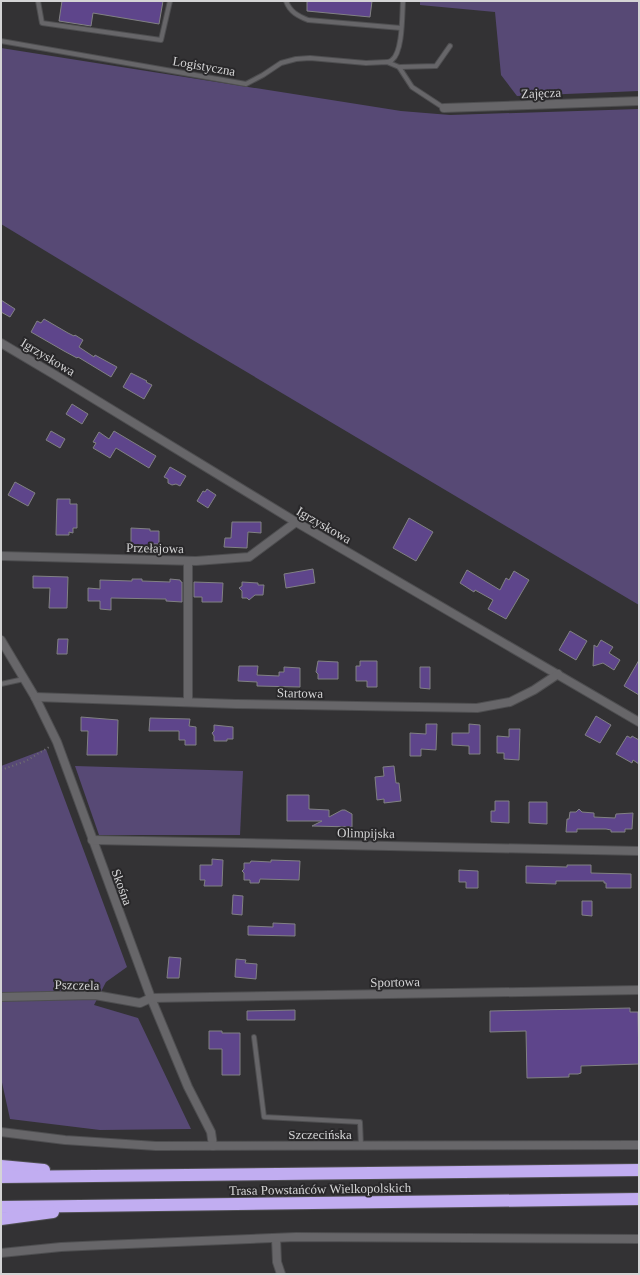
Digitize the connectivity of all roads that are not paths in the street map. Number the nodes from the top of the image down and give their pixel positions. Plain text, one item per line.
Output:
1 (38, 1) edge
2 (170, 1) edge
3 (286, 1) edge
4 (403, 1) edge
5 (401, 28) junction
6 (1, 41) edge
7 (450, 46) dead end
8 (387, 62) junction
9 (399, 67) junction
10 (639, 102) edge
11 (444, 108) joint
12 (1, 343) edge
13 (296, 522) junction
14 (1, 556) edge
15 (188, 561) junction
16 (1, 640) edge
17 (558, 674) junction
18 (24, 679) junction
19 (1, 684) edge
20 (35, 697) junction
21 (188, 702) junction
22 (639, 722) edge
23 (92, 840) junction
24 (639, 851) edge
25 (639, 990) edge
26 (1, 997) edge
27 (151, 998) junction
28 (254, 1037) dead end
29 (1, 1132) edge
30 (639, 1145) edge
31 (213, 1146) junction
32 (361, 1146) junction
33 (1, 1166) edge
34 (639, 1170) edge
35 (109, 1176) junction
36 (1, 1177) edge
37 (639, 1199) edge
38 (109, 1205) junction
39 (1, 1207) edge
40 (1, 1219) edge
41 (276, 1238) junction
42 (639, 1239) edge
43 (1, 1253) edge
44 (281, 1274) edge

1 - 2 lane
3 - 5 lane
4 - 5 lane
5 - 8 lane
6 - 8 lane, Logistyczna
7 - 9 lane
8 - 9 lane, Logistyczna
9 - 11 lane
10 - 11 street, Zajęcza
12 - 13 street, Igrzyskowa
13 - 15 street, Przełajowa
13 - 17 street, Igrzyskowa
14 - 15 street, Przełajowa
15 - 21 street
16 - 18 street, Skośna
17 - 21 street, Startowa
17 - 22 street, Igrzyskowa
18 - 19 lane
18 - 20 street, Skośna
20 - 21 street, Startowa
20 - 23 street, Skośna
23 - 24 street, Olimpijska
23 - 27 street, Skośna
25 - 27 street, Sportowa
26 - 27 street, Pszczela
27 - 31 street, Skośna
28 - 32 lane
29 - 31 street, Szczecińska
30 - 32 street, Szczecińska
31 - 32 street, Szczecińska
33 - 35 highway
34 - 35 highway, Trasa Powstańców Wielkopolskich
35 - 36 highway, Trasa Powstańców Wielkopolskich
37 - 38 highway, Trasa Powstańców Wielkopolskich
38 - 39 highway, Trasa Powstańców Wielkopolskich
38 - 40 highway
41 - 42 street
41 - 43 street
41 - 44 street

